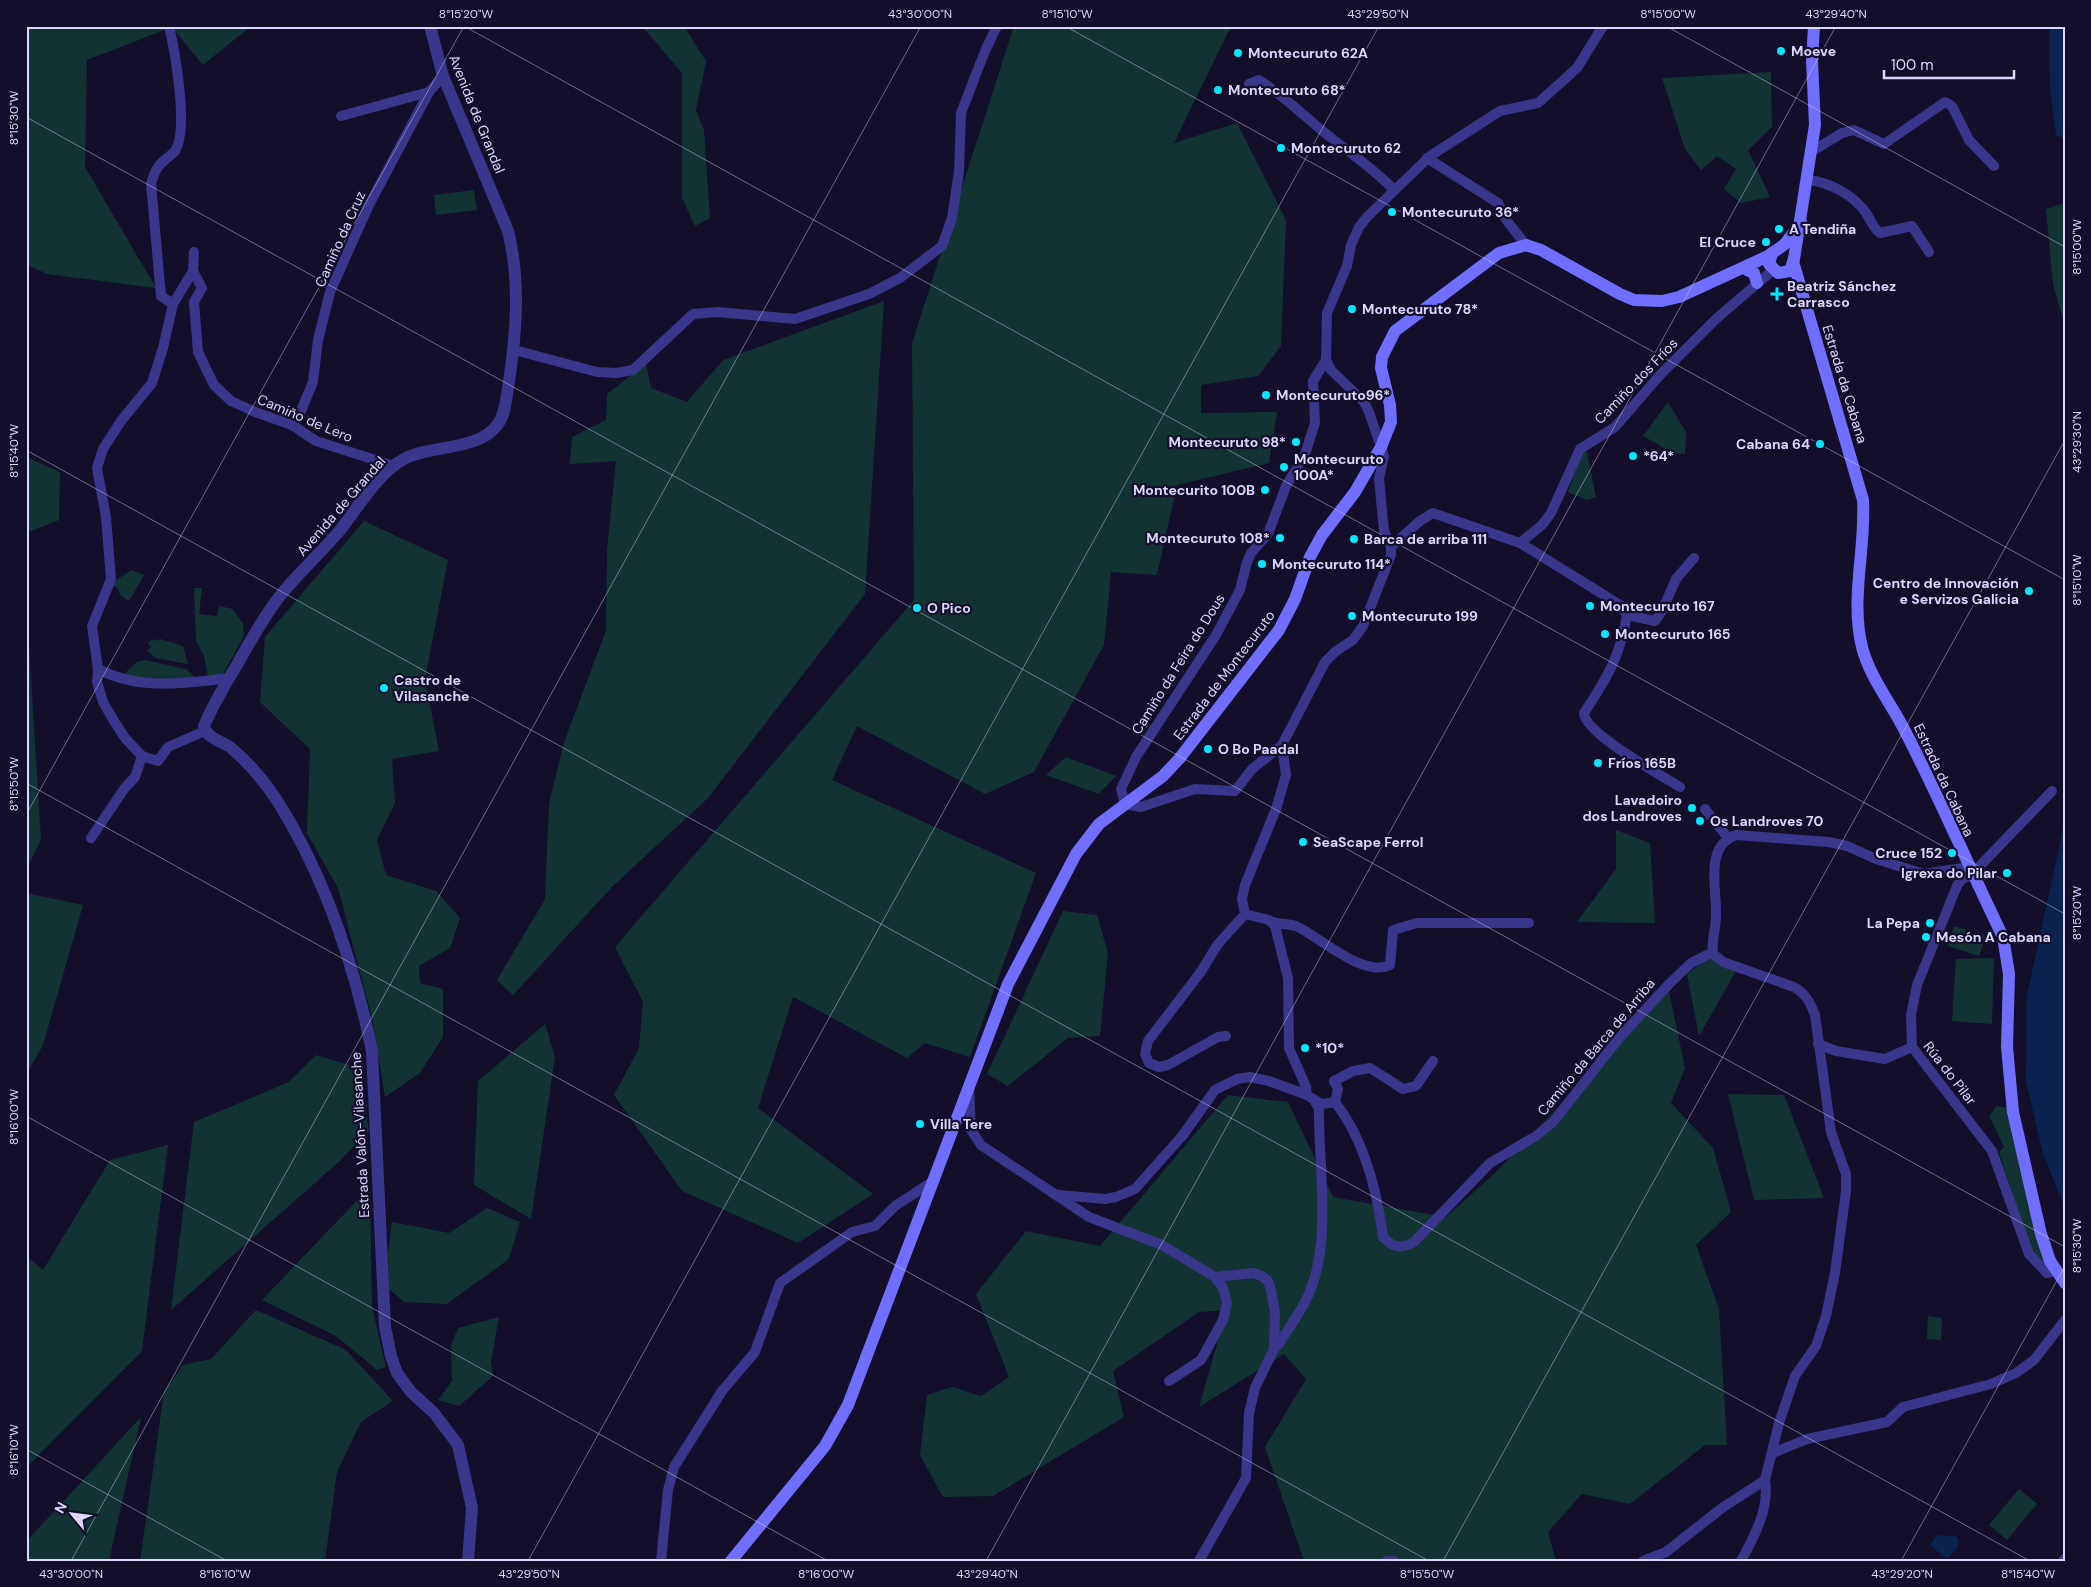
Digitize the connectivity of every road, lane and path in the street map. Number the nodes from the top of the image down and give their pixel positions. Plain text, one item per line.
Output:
1 (169, 26) edge
2 (430, 26) edge
3 (997, 26) edge
4 (1603, 26) edge
5 (1814, 26) edge
6 (443, 76) junction
7 (1249, 84) dead end
8 (429, 92) junction
9 (341, 116) dead end
10 (1811, 152) junction
11 (1427, 158) junction
12 (1994, 166) dead end
13 (1808, 180) junction
14 (1394, 190) junction
15 (1801, 222) junction
16 (1526, 245) junction
17 (1776, 251) junction
18 (194, 252) dead end
19 (1929, 252) dead end
20 (1794, 262) junction
21 (1742, 270) junction
22 (193, 271) junction
23 (1775, 271) junction
24 (1757, 283) junction
25 (1800, 290) junction
26 (173, 304) junction
27 (514, 350) junction
28 (1326, 360) junction
29 (292, 425) junction
30 (1381, 447) junction
31 (394, 466) junction
32 (1520, 543) junction
33 (1391, 547) junction
34 (1694, 558) dead end
35 (1626, 616) junction
36 (98, 669) junction
37 (230, 678) junction
38 (205, 731) junction
39 (1282, 745) junction
40 (142, 756) junction
41 (1680, 787) dead end
42 (2052, 791) dead end
43 (1125, 804) junction
44 (1705, 809) dead end
45 (91, 838) dead end
46 (1728, 838) junction
47 (1970, 870) junction
48 (1245, 914) junction
49 (1273, 922) junction
50 (1529, 922) dead end
51 (1713, 952) junction
52 (1226, 1036) dead end
53 (1818, 1044) junction
54 (1912, 1047) junction
55 (1433, 1061) dead end
56 (969, 1086) junction
57 (1311, 1098) junction
58 (1335, 1102) junction
59 (932, 1182) junction
60 (1058, 1195) junction
61 (2056, 1272) junction
62 (1215, 1276) junction
63 (2065, 1283) edge
64 (2065, 1320) edge
65 (1274, 1349) junction
66 (1169, 1381) dead end
67 (1773, 1453) junction
68 (1764, 1480) junction
69 (468, 1561) edge
70 (661, 1561) edge
71 (731, 1561) edge
72 (1199, 1561) edge
73 (1387, 1561) edge
74 (1394, 1561) edge
75 (1643, 1561) edge
76 (1741, 1561) edge

1 - 26 street
2 - 6 street, Avenida de Grandal
3 - 27 street
4 - 11 street
5 - 10 main road, Estrada da Cabana
6 - 8 street, Camiño da Cruz
6 - 27 street, Avenida de Grandal
7 - 14 street
8 - 9 street
8 - 29 street, Camiño da Cruz
10 - 12 street
10 - 13 main road, Estrada da Cabana
11 - 14 street
11 - 16 street
13 - 15 main road, Estrada da Cabana
13 - 19 street
14 - 28 street
15 - 17 main road, Estrada da Cabana
15 - 20 main road, Estrada da Cabana
16 - 21 main road
16 - 30 main road, Estrada de Montecuruto
17 - 20 main road
17 - 21 main road
17 - 23 main road
18 - 22 street
20 - 23 main road
20 - 25 main road, Estrada da Cabana
21 - 23 main road
21 - 24 main road
22 - 26 street
22 - 29 street, Camiño de Lero
23 - 24 street, Camiño dos Fríos
23 - 25 main road
24 - 32 street, Camiño dos Fríos
25 - 47 main road, Estrada da Cabana
26 - 36 street
27 - 31 street, Avenida de Grandal
28 - 30 street
28 - 43 street, Camiño da Feira do Dous
29 - 31 street, Camiño de Lero
30 - 33 street
30 - 43 main road, Estrada de Montecuruto
31 - 37 street, Avenida de Grandal
32 - 33 street
32 - 35 street
33 - 39 street
34 - 35 street
35 - 41 street
36 - 37 street
36 - 40 street
37 - 38 street, Avenida de Grandal
38 - 40 street
38 - 69 street, Estrada Valón-Vilasanche
39 - 43 street
39 - 48 street
40 - 45 street
42 - 47 street, Rúa do Pilar
43 - 56 main road, Estrada de Montecuruto
44 - 46 street
46 - 47 street
46 - 51 street
47 - 54 street, Rúa do Pilar
47 - 61 main road, Estrada da Cabana
48 - 49 street
48 - 52 street
49 - 50 street
49 - 57 street
51 - 53 street
51 - 58 street, Camiño da Barca de Arriba
53 - 54 street
53 - 67 street
54 - 61 street, Rúa do Pilar
55 - 58 street
56 - 59 main road, Estrada de Montecuruto
56 - 60 street
57 - 58 street
57 - 60 street
57 - 65 street
59 - 70 street
59 - 71 main road, Estrada de Montecuruto
60 - 62 street
61 - 63 main road, Estrada da Cabana
62 - 65 street
62 - 66 street
64 - 67 street
65 - 72 street
67 - 68 street
68 - 75 street
68 - 76 street
73 - 74 street

